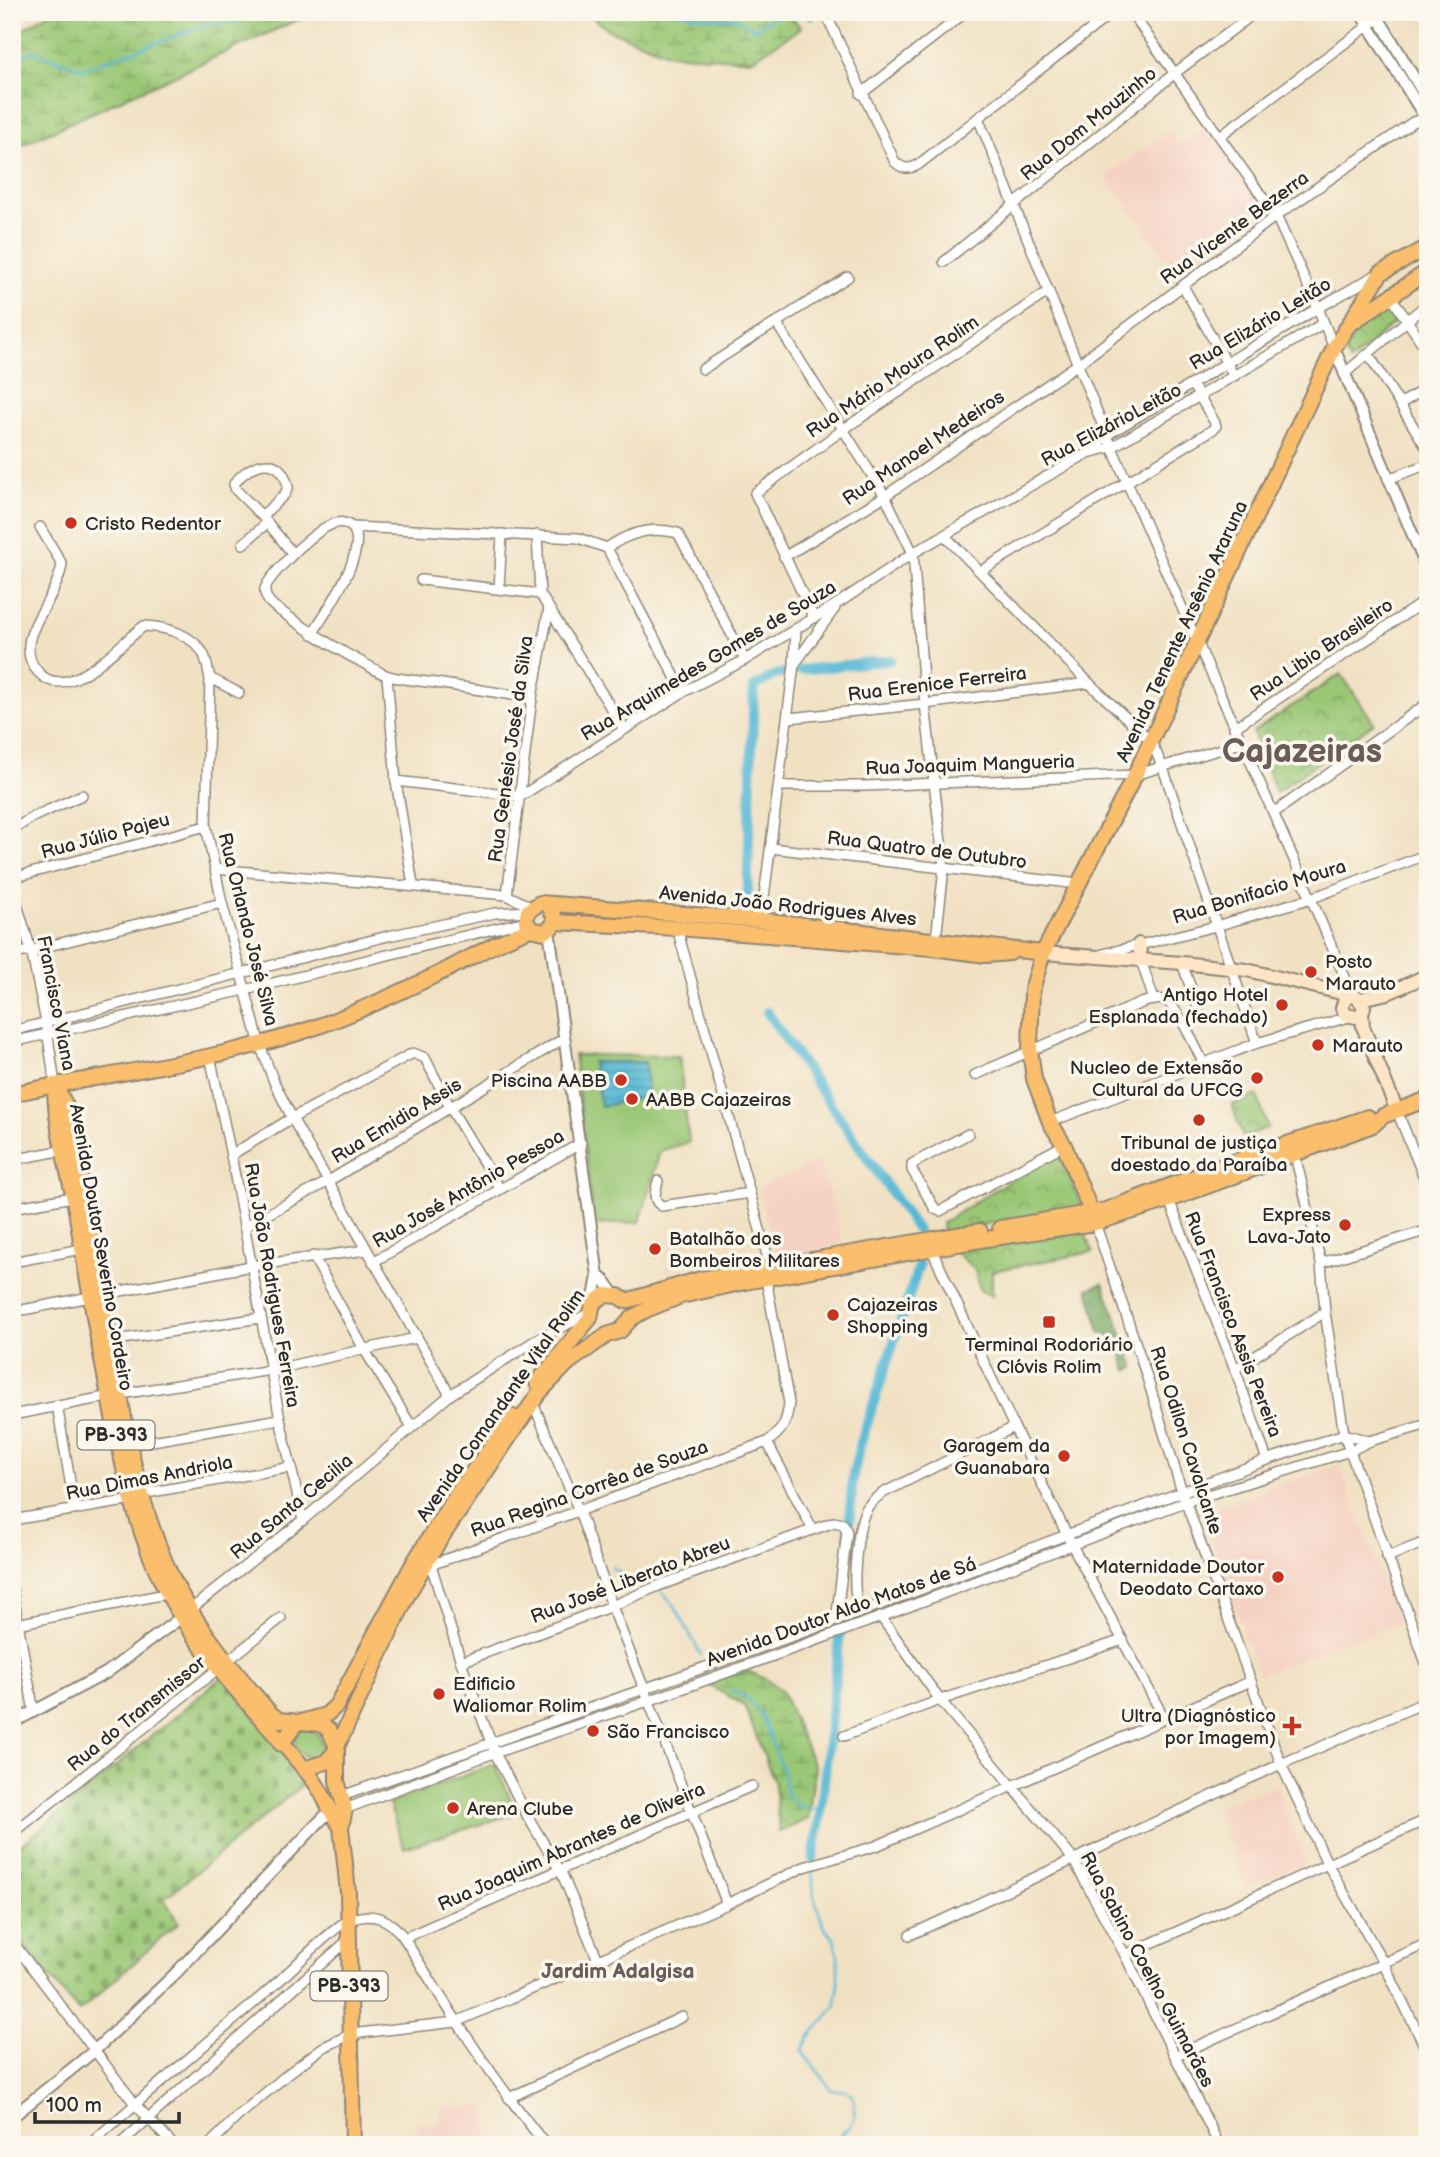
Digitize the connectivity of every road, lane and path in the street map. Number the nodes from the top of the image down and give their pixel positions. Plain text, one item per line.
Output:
1 (825, 12) edge
2 (967, 12) edge
3 (1113, 12) edge
4 (1131, 12) edge
5 (1256, 12) edge
6 (1360, 12) edge
7 (1380, 14) edge
8 (1368, 25) junction
9 (1175, 74) junction
10 (862, 94) junction
11 (1426, 112) edge
12 (978, 118) junction
13 (1221, 135) junction
14 (1015, 205) junction
15 (1276, 216) junction
16 (1428, 247) edge
17 (944, 262) dead end
18 (1381, 273) junction
19 (1423, 274) edge
20 (848, 277) dead end
21 (1183, 286) junction
22 (1428, 290) edge
23 (1049, 291) junction
24 (1390, 295) junction
25 (1428, 303) edge
26 (1318, 308) junction
27 (1408, 321) junction
28 (1324, 323) junction
29 (777, 324) junction
30 (1349, 324) junction
31 (1334, 348) junction
32 (1428, 352) edge
33 (1368, 355) junction
34 (1227, 362) junction
35 (1078, 364) junction
36 (703, 369) dead end
37 (1344, 374) junction
38 (1234, 376) junction
39 (1192, 384) junction
40 (1428, 387) edge
41 (1199, 397) junction
42 (1400, 404) junction
43 (844, 429) junction
44 (1107, 435) junction
45 (1112, 447) junction
46 (1428, 450) edge
47 (1088, 453) junction
48 (1428, 464) edge
49 (1388, 478) junction
50 (1127, 481) junction
51 (885, 496) junction
52 (265, 520) junction
53 (40, 527) dead end
54 (353, 527) junction
55 (502, 534) junction
56 (537, 535) junction
57 (945, 536) junction
58 (243, 544) dead end
59 (607, 548) junction
60 (912, 553) junction
61 (293, 554) junction
62 (784, 557) junction
63 (981, 571) junction
64 (1428, 571) edge
65 (421, 580) dead end
66 (499, 589) junction
67 (540, 594) junction
68 (1428, 599) edge
69 (840, 602) junction
70 (549, 608) junction
71 (814, 618) junction
72 (796, 629) junction
73 (312, 634) junction
74 (1197, 644) junction
75 (745, 660) junction
76 (794, 665) junction
77 (387, 676) junction
78 (210, 678) junction
79 (1089, 682) junction
80 (683, 692) junction
81 (239, 693) dead end
82 (532, 698) junction
83 (1428, 703) edge
84 (925, 704) junction
85 (789, 718) junction
86 (1234, 728) junction
87 (624, 729) junction
88 (1151, 741) junction
89 (1241, 743) junction
90 (1163, 768) junction
91 (1135, 775) junction
92 (396, 781) junction
93 (935, 784) junction
94 (779, 786) junction
95 (82, 795) dead end
96 (521, 796) junction
97 (1275, 812) junction
98 (206, 826) junction
99 (12, 830) edge
100 (771, 848) junction
101 (1428, 853) edge
102 (944, 868) junction
103 (215, 869) junction
104 (12, 878) edge
105 (1079, 884) junction
106 (413, 886) junction
107 (12, 888) edge
108 (507, 895) junction
109 (1311, 898) junction
110 (222, 903) junction
111 (549, 905) junction
112 (529, 917) junction
113 (761, 920) junction
114 (438, 925) junction
115 (552, 926) junction
116 (1216, 926) junction
117 (677, 928) junction
118 (936, 939) junction
119 (442, 942) junction
120 (1139, 944) junction
121 (31, 950) junction
122 (1022, 951) junction
123 (1043, 953) junction
124 (12, 955) edge
125 (1098, 956) junction
126 (1141, 960) junction
127 (1182, 963) junction
128 (1231, 968) junction
129 (241, 973) junction
130 (1428, 975) edge
131 (245, 990) junction
132 (1154, 1000) junction
133 (1353, 1008) junction
134 (1199, 1011) dead end
135 (46, 1022) junction
136 (12, 1031) edge
137 (46, 1034) junction
138 (563, 1039) junction
139 (12, 1042) edge
140 (1257, 1042) junction
141 (260, 1045) junction
142 (1030, 1050) junction
143 (210, 1056) junction
144 (1203, 1062) junction
145 (975, 1075) dead end
146 (55, 1085) junction
147 (12, 1094) edge
148 (1428, 1099) edge
149 (451, 1109) junction
150 (1390, 1114) junction
151 (292, 1118) junction
152 (1050, 1122) junction
153 (968, 1134) dead end
154 (581, 1143) junction
155 (1064, 1146) junction
156 (1294, 1149) junction
157 (64, 1150) junction
158 (231, 1155) junction
159 (12, 1160) edge
160 (658, 1181) dead end
161 (327, 1182) junction
162 (1428, 1186) edge
163 (500, 1189) junction
164 (750, 1193) junction
165 (78, 1195) junction
166 (1169, 1200) junction
167 (12, 1208) edge
168 (1093, 1218) junction
169 (244, 1227) junction
170 (1428, 1230) edge
171 (82, 1249) junction
172 (366, 1250) junction
173 (932, 1250) junction
174 (313, 1256) junction
175 (12, 1262) edge
176 (373, 1262) junction
177 (1321, 1263) junction
178 (251, 1266) junction
179 (768, 1273) junction
180 (598, 1276) junction
181 (97, 1295) junction
182 (621, 1298) junction
183 (591, 1311) junction
184 (12, 1312) edge
185 (1325, 1312) junction
186 (260, 1318) junction
187 (632, 1318) junction
188 (607, 1335) junction
189 (416, 1338) junction
190 (110, 1341) junction
191 (364, 1349) junction
192 (1235, 1369) junction
193 (271, 1370) junction
194 (115, 1395) junction
195 (450, 1395) junction
196 (533, 1403) junction
197 (57, 1405) junction
198 (12, 1415) edge
199 (279, 1419) junction
200 (1428, 1424) edge
201 (412, 1427) junction
202 (1014, 1427) junction
203 (1344, 1434) junction
204 (1370, 1441) junction
205 (767, 1442) junction
206 (129, 1445) junction
207 (1350, 1451) junction
208 (1266, 1460) junction
209 (292, 1467) junction
210 (1243, 1469) junction
211 (1248, 1483) junction
212 (1182, 1492) junction
213 (136, 1497) junction
214 (1185, 1502) junction
215 (75, 1510) junction
216 (579, 1511) junction
217 (12, 1520) edge
218 (303, 1520) junction
219 (812, 1528) junction
220 (1068, 1533) junction
221 (1428, 1541) edge
222 (1072, 1545) junction
223 (1387, 1557) junction
224 (427, 1566) junction
225 (12, 1589) edge
226 (174, 1592) junction
227 (612, 1606) junction
228 (858, 1613) junction
229 (186, 1614) junction
230 (881, 1617) junction
231 (281, 1618) dead end
232 (837, 1620) junction
233 (15, 1624) edge
234 (1123, 1640) junction
235 (461, 1662) junction
236 (223, 1665) junction
237 (1428, 1669) edge
238 (1251, 1681) junction
239 (644, 1688) junction
240 (940, 1700) junction
241 (648, 1701) junction
242 (1428, 1701) edge
243 (34, 1712) junction
244 (1164, 1718) junction
245 (302, 1721) junction
246 (12, 1723) edge
247 (844, 1736) dead end
248 (491, 1742) junction
249 (281, 1744) junction
250 (337, 1747) junction
251 (495, 1753) junction
252 (1281, 1764) junction
253 (304, 1769) junction
254 (1011, 1785) junction
255 (752, 1786) dead end
256 (340, 1806) junction
257 (691, 1812) junction
258 (1428, 1819) edge
259 (12, 1835) edge
260 (1073, 1859) junction
261 (1327, 1863) junction
262 (559, 1870) junction
263 (727, 1904) junction
264 (347, 1920) junction
265 (910, 1936) dead end
266 (404, 1938) junction
267 (12, 1941) edge
268 (347, 1941) junction
269 (1428, 1943) edge
270 (1125, 1955) junction
271 (598, 1960) junction
272 (1384, 1964) junction
273 (682, 2017) dead end
274 (456, 2022) junction
275 (351, 2034) junction
276 (94, 2051) junction
277 (1428, 2053) edge
278 (1177, 2055) junction
279 (509, 2098) junction
280 (135, 2104) junction
281 (12, 2117) edge
282 (149, 2119) junction
283 (89, 2145) edge
284 (119, 2145) edge
285 (173, 2145) edge
286 (209, 2145) edge
287 (352, 2145) edge
288 (546, 2145) edge
289 (1219, 2145) edge

1 - 10 street
2 - 10 street
3 - 12 street
4 - 9 street
5 - 9 street, Rua Dom Mouzinho
6 - 8 street
7 - 8 street
7 - 11 street
8 - 11 street
8 - 13 street
9 - 13 street
9 - 14 street, Rua Dom Mouzinho
10 - 12 street
11 - 15 street, Rua Vicente Bezerra
12 - 14 street
13 - 15 street
14 - 17 street, Rua Dom Mouzinho
14 - 23 street
15 - 21 street, Rua Vicente Bezerra
15 - 26 street
16 - 18 main road
18 - 26 street, Rua Elizário Leitão
18 - 30 main road, Avenida Tenente Arsênio Araruna
19 - 22 street
19 - 24 main road
20 - 29 street
21 - 34 street
21 - 35 street, Rua Vicente Bezerra
23 - 35 street
23 - 43 street, Rua Mário Moura Rolim
24 - 27 street
24 - 30 main road
25 - 27 street
26 - 28 street
26 - 34 street, Rua Elizário Leitão
27 - 32 street
27 - 33 street
28 - 31 street
28 - 38 street, Rua ElizárioLeitão
29 - 36 street
29 - 43 street
30 - 31 main road, Avenida Tenente Arsênio Araruna
31 - 37 street
31 - 74 main road, Avenida Tenente Arsênio Araruna
33 - 37 street
33 - 42 street
34 - 38 street
34 - 39 street, Rua Elizário Leitão
35 - 44 street
35 - 51 street, Rua Manoel Medeiros
37 - 49 street
38 - 41 street, Rua ElizárioLeitão
39 - 41 street
39 - 44 street, Rua Elizário Leitão
40 - 42 street
41 - 45 street, Rua ElizárioLeitão
41 - 50 street
42 - 46 street
43 - 51 street
43 - 62 street, Rua Mário Moura Rolim
44 - 45 street
44 - 47 street, Rua Elizário Leitão
45 - 47 street, Rua ElizárioLeitão
45 - 50 street
47 - 57 street, Rua ElizárioLeitão
48 - 49 street
49 - 64 street
50 - 63 street
50 - 74 street
51 - 60 street
51 - 62 street, Rua Manoel Medeiros
52 - 52 street
52 - 58 street
52 - 61 street
53 - 78 street, Rua Orlando José Silva
54 - 55 street
54 - 61 street
54 - 73 street
55 - 56 street
55 - 66 street
56 - 59 street
56 - 67 street
57 - 60 street, Rua ElizárioLeitão
57 - 63 street
59 - 75 street
59 - 80 street
60 - 69 street, Rua Arquimedes Gomes de Souza
60 - 84 street
61 - 73 street
62 - 71 street
63 - 79 street
65 - 66 street
66 - 67 street
67 - 70 street
68 - 86 street, Rua Libio Brasileiro
69 - 71 street, Rua Arquimedes Gomes de Souza
69 - 76 street
70 - 82 street, Rua Genésio José da Silva
70 - 87 street
71 - 72 street, Rua Arquimedes Gomes de Souza
72 - 75 street, Rua Arquimedes Gomes de Souza
72 - 76 street
73 - 77 street
74 - 86 street
74 - 88 main road, Avenida Tenente Arsênio Araruna
75 - 80 street, Rua Arquimedes Gomes de Souza
76 - 85 street
77 - 82 street
77 - 92 street
78 - 81 street
78 - 98 street, Rua Orlando José Silva
79 - 84 street, Rua Erenice Ferreira
79 - 88 street
80 - 87 street, Rua Arquimedes Gomes de Souza
82 - 96 street, Rua Genésio José da Silva
83 - 97 street
84 - 85 street, Rua Erenice Ferreira
84 - 93 street
85 - 94 street
86 - 89 street
87 - 96 street, Rua Arquimedes Gomes de Souza
88 - 90 street
88 - 91 main road, Avenida Tenente Arsênio Araruna
89 - 90 street, Rua Joaquim Mangueria
89 - 97 street
90 - 91 street, Rua Joaquim Mangueria
90 - 116 street
91 - 93 street, Rua Joaquim Mangueria
91 - 105 main road, Avenida Tenente Arsênio Araruna
92 - 96 street
92 - 106 street
93 - 94 street, Rua Joaquim Mangueria
93 - 102 street
94 - 100 street
95 - 99 street
96 - 108 street, Rua Genésio José da Silva
97 - 109 street
98 - 103 street, Rua Orlando José Silva
98 - 104 street, Rua Júlio Pajeu
100 - 102 street, Rua Quatro de Outubro
100 - 113 street
101 - 109 street, Rua Bonifacio Moura
102 - 105 street, Rua Quatro de Outubro
102 - 118 street
103 - 106 street
103 - 110 street, Rua Orlando José Silva
105 - 123 main road, Avenida Tenente Arsênio Araruna
106 - 108 street
107 - 121 street, Francisco Viana
108 - 112 street
109 - 116 street, Rua Bonifacio Moura
109 - 133 street
110 - 121 street
110 - 129 street, Rua Orlando José Silva
111 - 112 main road
111 - 113 main road, Avenida João Rodrigues Alves
111 - 115 main road
112 - 114 street
112 - 115 main road
112 - 119 street
112 - 141 main road
113 - 118 main road, Avenida João Rodrigues Alves
114 - 119 street
114 - 129 street
115 - 117 main road, Avenida João Rodrigues Alves
115 - 138 street
116 - 120 street, Rua Bonifacio Moura
116 - 128 street
117 - 122 main road, Avenida João Rodrigues Alves
117 - 164 street
118 - 122 main road, Avenida João Rodrigues Alves
119 - 131 street
120 - 125 street, Rua Bonifacio Moura
120 - 126 main road
121 - 124 street
121 - 135 street, Francisco Viana
122 - 123 main road, Avenida João Rodrigues Alves
123 - 125 main road, Avenida João Rodrigues Alves
123 - 142 main road, Rua Odilon Cavalcante
125 - 126 main road, Avenida João Rodrigues Alves
126 - 127 main road, Avenida João Rodrigues Alves
126 - 132 street
127 - 128 main road, Avenida João Rodrigues Alves
127 - 134 street
128 - 133 main road, Avenida João Rodrigues Alves
128 - 140 street
129 - 131 street, Rua Orlando José Silva
129 - 135 street
130 - 133 main road
131 - 137 street
131 - 141 street, Rua Orlando José Silva
132 - 142 street
132 - 144 street
133 - 140 street
133 - 150 main road, Avenida João Rodrigues Alves
135 - 136 street
135 - 137 street, Francisco Viana
137 - 139 street
137 - 146 street, Francisco Viana
138 - 149 street, Rua Emidio Assis
138 - 154 street
140 - 144 street
141 - 143 main road
141 - 151 street, Rua Orlando José Silva
142 - 145 street
142 - 152 main road, Rua Odilon Cavalcante
143 - 146 main road
143 - 158 street, Rua João Rodrigues Ferreira
144 - 152 street
146 - 147 main road
146 - 157 main road, Avenida Doutor Severino Cordeiro / PB-393
146 - 165 main road, Avenida Doutor Severino Cordeiro / PB-393
148 - 150 main road, Avenida Comandante Vital Rolim
149 - 151 street
149 - 161 street, Rua Emidio Assis
149 - 163 street
150 - 156 main road, Avenida Comandante Vital Rolim
150 - 162 street
151 - 158 street
151 - 161 street, Rua Orlando José Silva
152 - 155 main road, Rua Odilon Cavalcante
153 - 155 street
154 - 163 street, Rua José Antônio Pessoa
154 - 180 street
155 - 168 main road, Rua Odilon Cavalcante
156 - 166 main road, Avenida Comandante Vital Rolim
156 - 168 main road, Avenida Comandante Vital Rolim
156 - 177 street
157 - 159 street
157 - 165 main road, Avenida Doutor Severino Cordeiro / PB-393
158 - 169 street, Rua João Rodrigues Ferreira
160 - 164 street
161 - 169 street, Rua Emidio Assis
161 - 172 street, Rua Orlando José Silva
163 - 176 street, Rua José Antônio Pessoa
164 - 179 street
165 - 167 street
165 - 171 main road, Avenida Doutor Severino Cordeiro / PB-393
165 - 181 main road, Avenida Doutor Severino Cordeiro / PB-393
166 - 168 main road, Avenida Comandante Vital Rolim
166 - 192 street, Rua Francisco Assis Pereira
168 - 173 main road, Avenida Comandante Vital Rolim
168 - 179 main road, Avenida Comandante Vital Rolim
168 - 212 street, Rua Odilon Cavalcante
169 - 178 street, Rua João Rodrigues Ferreira
170 - 177 street
171 - 175 street
171 - 181 main road, Avenida Doutor Severino Cordeiro / PB-393
172 - 174 street, Rua José Antônio Pessoa
172 - 176 street, Rua Orlando José Silva
173 - 179 main road, Avenida Comandante Vital Rolim
173 - 202 street
174 - 178 street, Rua José Antônio Pessoa
174 - 191 street
176 - 189 street, Rua Orlando José Silva
177 - 185 street
178 - 181 street, Rua José Antônio Pessoa
178 - 186 street, Rua João Rodrigues Ferreira
179 - 182 main road, Avenida Comandante Vital Rolim
179 - 187 main road, Avenida Comandante Vital Rolim
179 - 205 street
180 - 182 street
180 - 183 street
181 - 184 street, Rua José Antônio Pessoa
181 - 190 main road, Avenida Doutor Severino Cordeiro / PB-393
181 - 194 main road, Avenida Doutor Severino Cordeiro / PB-393
182 - 183 main road, Avenida Comandante Vital Rolim
182 - 187 main road
183 - 188 main road
183 - 195 street, Rua Santa Cecilia
183 - 245 main road, Avenida Comandante Vital Rolim
185 - 192 street
185 - 203 street
186 - 190 street
186 - 193 street, Rua João Rodrigues Ferreira
187 - 188 main road, Avenida Comandante Vital Rolim
188 - 196 main road, Avenida Comandante Vital Rolim
189 - 191 street
189 - 195 street, Rua Orlando José Silva
190 - 194 main road, Avenida Doutor Severino Cordeiro / PB-393
191 - 193 street
191 - 201 street
192 - 208 street, Rua Francisco Assis Pereira
193 - 194 street
193 - 199 street, Rua João Rodrigues Ferreira
194 - 197 street
194 - 206 main road, Avenida Doutor Severino Cordeiro / PB-393
194 - 213 main road, Avenida Doutor Severino Cordeiro / PB-393
195 - 201 street, Rua Santa Cecilia
196 - 216 street
196 - 224 main road, Avenida Comandante Vital Rolim
197 - 198 street
197 - 215 street
199 - 206 street
199 - 209 street, Rua João Rodrigues Ferreira
200 - 204 street, Avenida Doutor Aldo Matos de Sá
201 - 218 street, Rua Santa Cecilia
202 - 220 street
202 - 228 street
203 - 204 street
203 - 207 street
203 - 208 street, Avenida Doutor Aldo Matos de Sá
204 - 207 street, Avenida Doutor Aldo Matos de Sá
205 - 216 street, Rua Regina Corrêa de Souza
205 - 219 street
206 - 213 main road, Avenida Doutor Severino Cordeiro / PB-393
207 - 211 street, Avenida Doutor Aldo Matos de Sá
207 - 223 street
208 - 210 street, Avenida Doutor Aldo Matos de Sá
209 - 213 street, Rua Dimas Andriola
209 - 218 street, Rua João Rodrigues Ferreira
210 - 211 street
210 - 212 street, Avenida Doutor Aldo Matos de Sá
211 - 214 street, Avenida Doutor Aldo Matos de Sá
212 - 214 street, Rua Odilon Cavalcante
212 - 220 street, Avenida Doutor Aldo Matos de Sá
213 - 215 street, Rua Dimas Andriola
213 - 226 main road, Avenida Doutor Severino Cordeiro / PB-393
214 - 222 street, Avenida Doutor Aldo Matos de Sá
214 - 238 street, Rua Odilon Cavalcante
215 - 217 street, Rua Dimas Andriola
216 - 224 street, Rua Regina Corrêa de Souza
216 - 227 street
218 - 229 street, Rua Santa Cecilia
219 - 227 street, Rua José Liberato Abreu
219 - 232 street, Rua José Liberato Abreu
220 - 222 street
220 - 228 street, Avenida Doutor Aldo Matos de Sá
221 - 223 street
222 - 230 street, Avenida Doutor Aldo Matos de Sá
222 - 234 street
223 - 237 street
224 - 235 street
224 - 250 main road, Avenida Comandante Vital Rolim
225 - 233 street
226 - 229 main road, Avenida Doutor Severino Cordeiro / PB-393
226 - 233 street
227 - 235 street, Rua José Liberato Abreu
227 - 239 street
228 - 232 street, Avenida Doutor Aldo Matos de Sá
229 - 236 main road, Avenida Doutor Severino Cordeiro / PB-393
229 - 243 street, Rua Santa Cecilia
230 - 240 street, Rua Sabino Coelho Guimarães
230 - 241 street, Avenida Doutor Aldo Matos de Sá
231 - 236 street, Rua do Transmissor
232 - 239 street, Avenida Doutor Aldo Matos de Sá
233 - 243 street
234 - 240 street
234 - 244 street
235 - 248 street
236 - 245 main road, Avenida Doutor Severino Cordeiro / PB-393
236 - 249 main road, Avenida Doutor Severino Cordeiro / PB-393
236 - 259 street, Rua do Transmissor
238 - 244 street
238 - 252 street, Rua Odilon Cavalcante
239 - 241 street
239 - 248 street, Avenida Doutor Aldo Matos de Sá
240 - 247 street
240 - 254 street, Rua Sabino Coelho Guimarães
241 - 251 street, Avenida Doutor Aldo Matos de Sá
241 - 257 street
242 - 252 street
243 - 246 street, Rua Santa Cecilia
244 - 254 street
245 - 249 main road
245 - 250 main road
248 - 251 street
248 - 256 street, Avenida Doutor Aldo Matos de Sá
249 - 253 main road
250 - 253 main road
250 - 256 main road, PB-393
251 - 256 street, Avenida Doutor Aldo Matos de Sá
251 - 262 street
252 - 260 street
252 - 261 street, Rua Odilon Cavalcante
253 - 256 main road, PB-393
254 - 260 street, Rua Sabino Coelho Guimarães
254 - 263 street
255 - 257 street, Rua Joaquim Abrantes de Oliveira
256 - 264 main road, PB-393
256 - 276 street
257 - 262 street, Rua Joaquim Abrantes de Oliveira
257 - 263 street
258 - 261 street
260 - 265 street
260 - 270 street, Rua Sabino Coelho Guimarães
261 - 270 street
261 - 272 street, Rua Odilon Cavalcante
262 - 266 street, Rua Joaquim Abrantes de Oliveira
262 - 271 street
263 - 271 street
264 - 266 street
264 - 268 main road, PB-393
264 - 280 street
266 - 274 street
267 - 276 street
268 - 275 main road, PB-393
268 - 282 street
269 - 272 street
270 - 278 street, Rua Sabino Coelho Guimarães
271 - 274 street
272 - 277 street, Rua Odilon Cavalcante
272 - 278 street
273 - 279 street
274 - 275 street
274 - 279 street
275 - 286 street
275 - 287 main road, PB-393
276 - 280 street
276 - 281 street
278 - 289 street, Rua Sabino Coelho Guimarães
279 - 288 street
280 - 282 street
280 - 283 street
282 - 284 street
282 - 285 street

